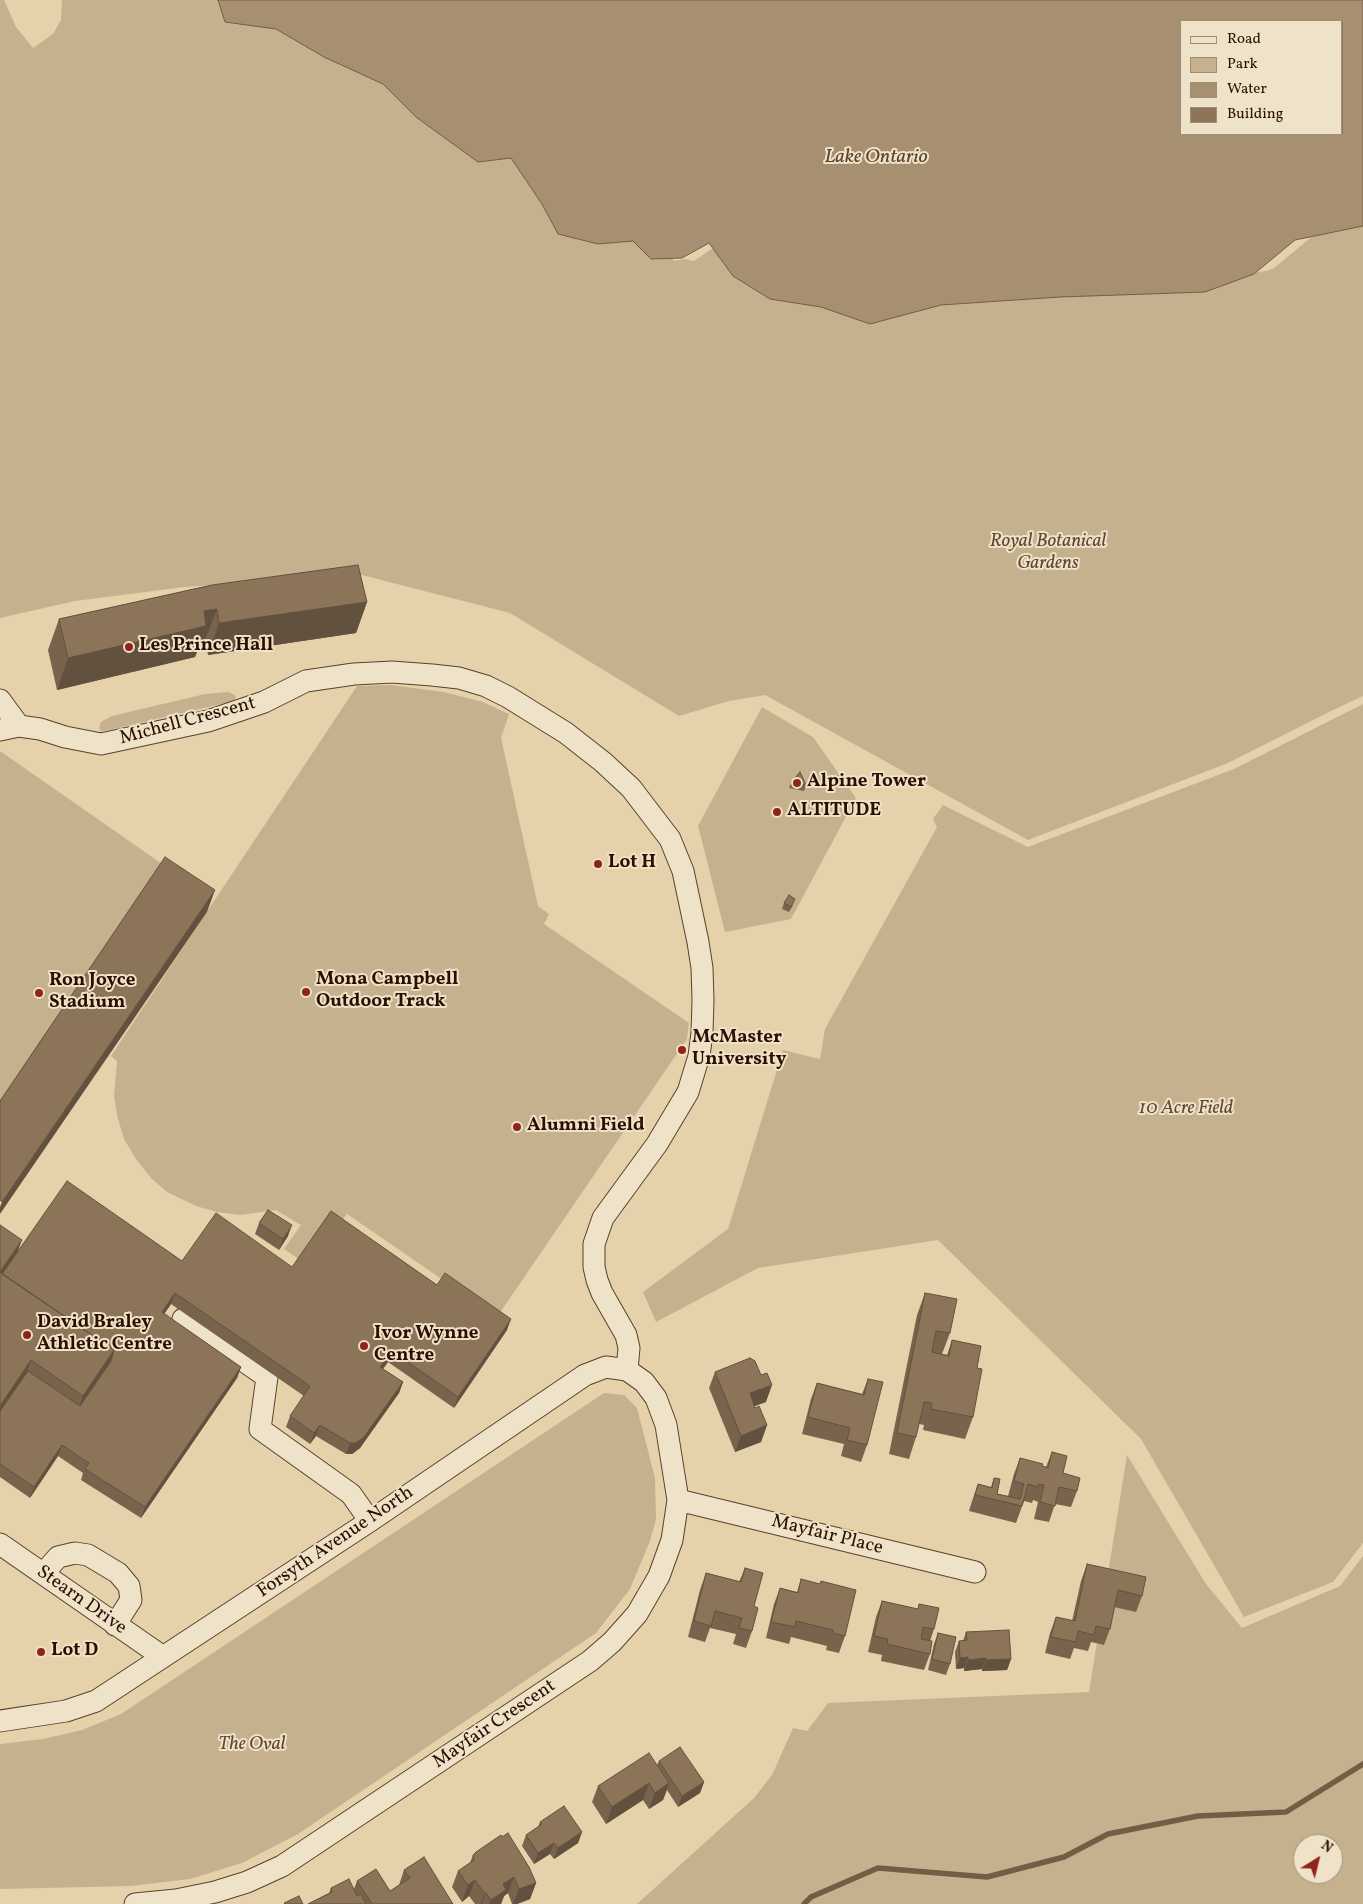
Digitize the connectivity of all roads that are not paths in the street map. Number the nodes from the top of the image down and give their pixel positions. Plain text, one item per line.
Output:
1 (0, 700) edge
2 (9, 728) edge
3 (182, 1319) dead end
4 (627, 1370) junction
5 (678, 1500) junction
6 (370, 1521) junction
7 (0, 1544) edge
8 (976, 1572) dead end
9 (43, 1574) junction
10 (115, 1624) junction
11 (163, 1657) junction
12 (0, 1722) edge
13 (135, 1904) edge

1 - 2 street
2 - 4 street, Michell Crescent
3 - 6 street
4 - 5 street, Mayfair Crescent
4 - 6 street, Forsyth Avenue North
5 - 8 street, Mayfair Place
5 - 13 street, Mayfair Crescent
6 - 11 street, Forsyth Avenue North
7 - 9 street, Stearn Drive
9 - 10 street, Stearn Drive
9 - 10 street
10 - 11 street, Stearn Drive
11 - 12 street, Forsyth Avenue North

